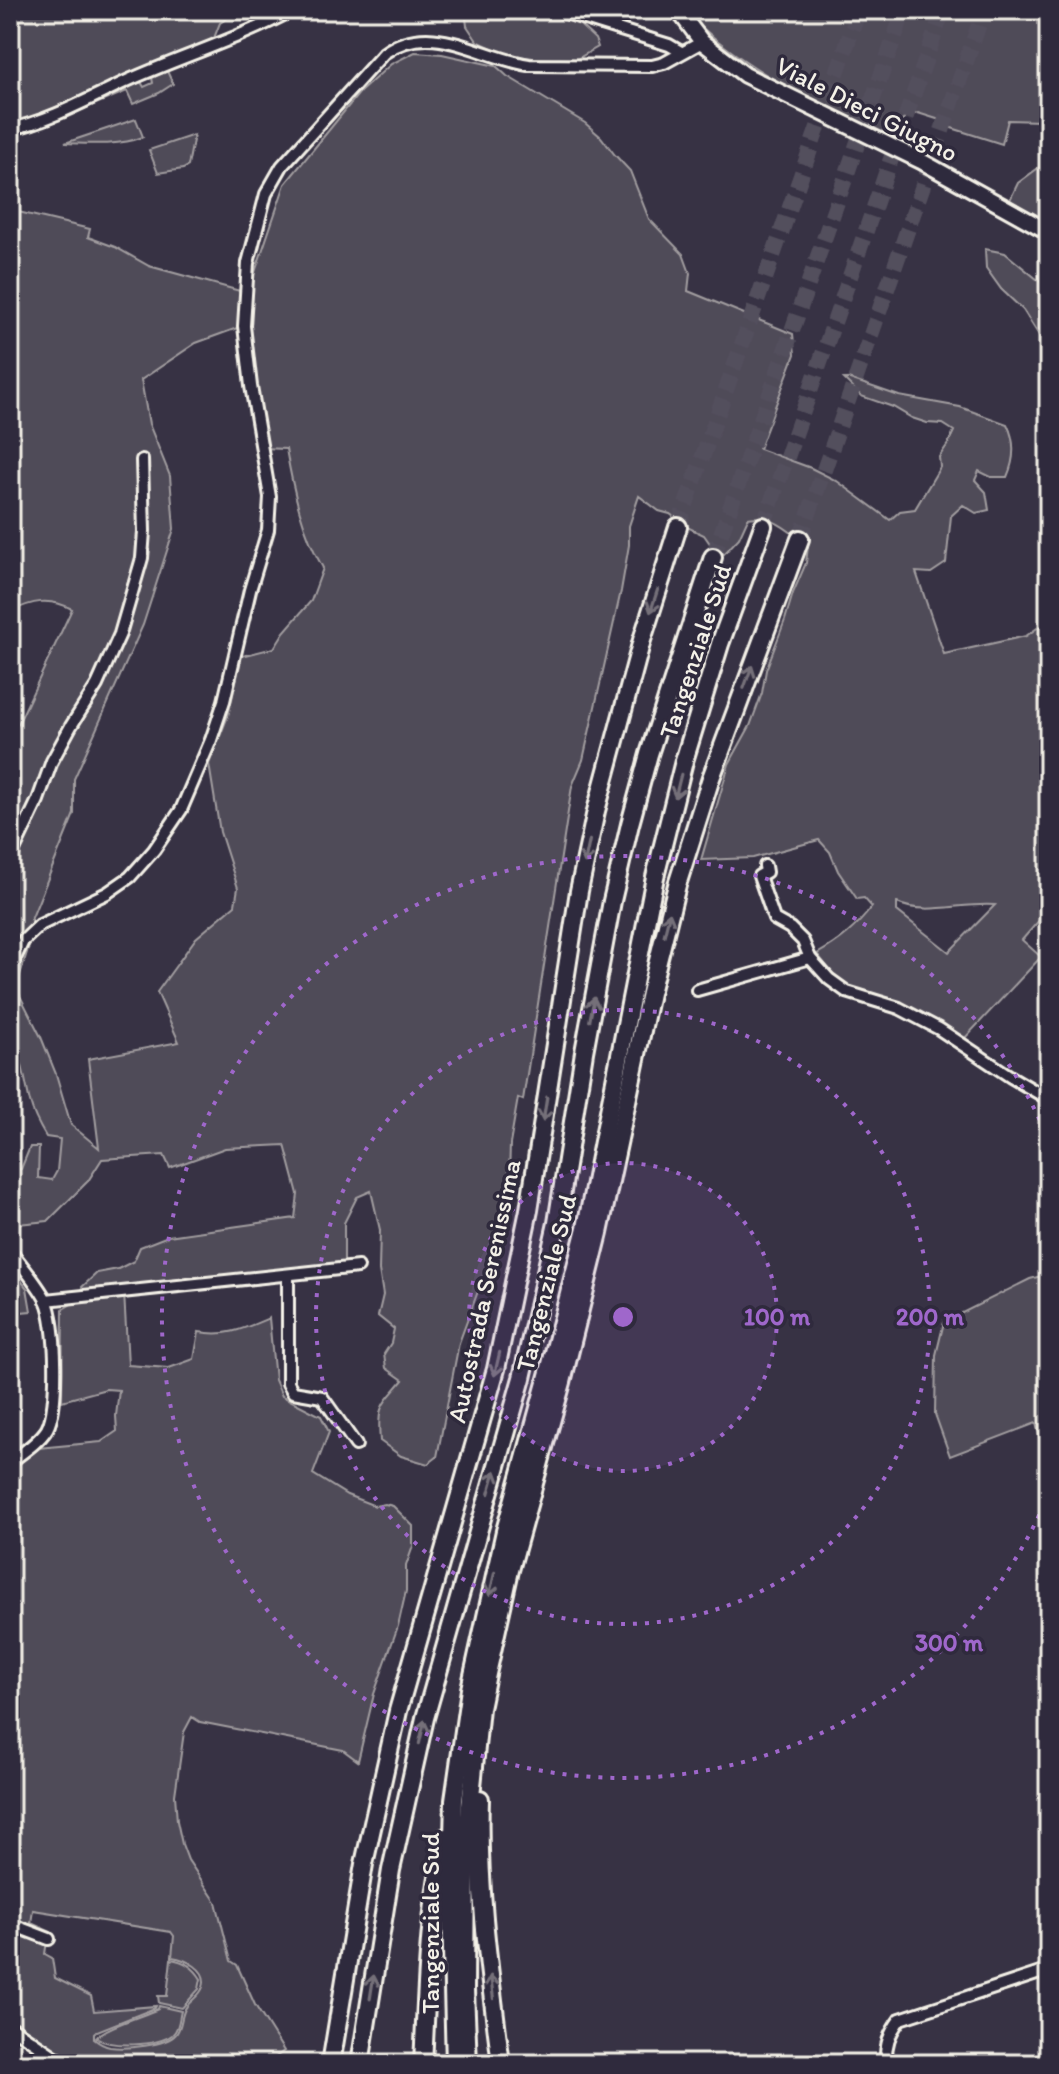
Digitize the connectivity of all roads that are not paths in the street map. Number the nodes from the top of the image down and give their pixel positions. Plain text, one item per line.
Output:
1 (293, 10) edge
2 (556, 10) edge
3 (678, 10) edge
4 (702, 42) junction
5 (681, 52) junction
6 (10, 129) edge
7 (1049, 232) edge
8 (142, 460) dead end
9 (763, 526) tunnel mouth
10 (678, 527) tunnel mouth
11 (800, 539) tunnel mouth
12 (713, 557) tunnel mouth
13 (10, 859) edge
14 (765, 866) dead end
15 (810, 958) junction
16 (10, 975) edge
17 (697, 990) dead end
18 (1049, 1106) edge
19 (10, 1250) edge
20 (358, 1267) dead end
21 (288, 1275) junction
22 (46, 1300) junction
23 (356, 1445) dead end
24 (10, 1462) edge
25 (480, 1708) junction
26 (454, 1800) junction
27 (10, 1924) edge
28 (49, 1939) dead end
29 (1049, 1970) edge
30 (10, 2026) edge
31 (66, 2064) edge
32 (331, 2064) edge
33 (360, 2064) edge
34 (423, 2064) edge
35 (455, 2064) edge
36 (468, 2064) edge
37 (501, 2064) edge
38 (886, 2064) edge

1 - 6 street
2 - 5 street
3 - 4 main road, Viale Dieci Giugno
4 - 5 street
4 - 7 main road, Viale Dieci Giugno
5 - 16 street
8 - 13 street
9 -> 26 highway, Tangenziale Sud
10 -> 32 highway, Autostrada Serenissima
25 -> 11 highway, Tangenziale Sud
33 -> 12 highway, Autostrada Serenissima
14 - 15 street
15 - 17 street
15 - 18 street
19 - 22 street
20 - 21 street
21 - 22 street
21 - 23 street
22 - 24 street
25 - 36 highway, Tangenziale Sud
37 -> 25 highway
26 - 34 highway
26 - 35 highway, Tangenziale Sud
27 - 28 street
29 - 38 street
30 - 31 street

